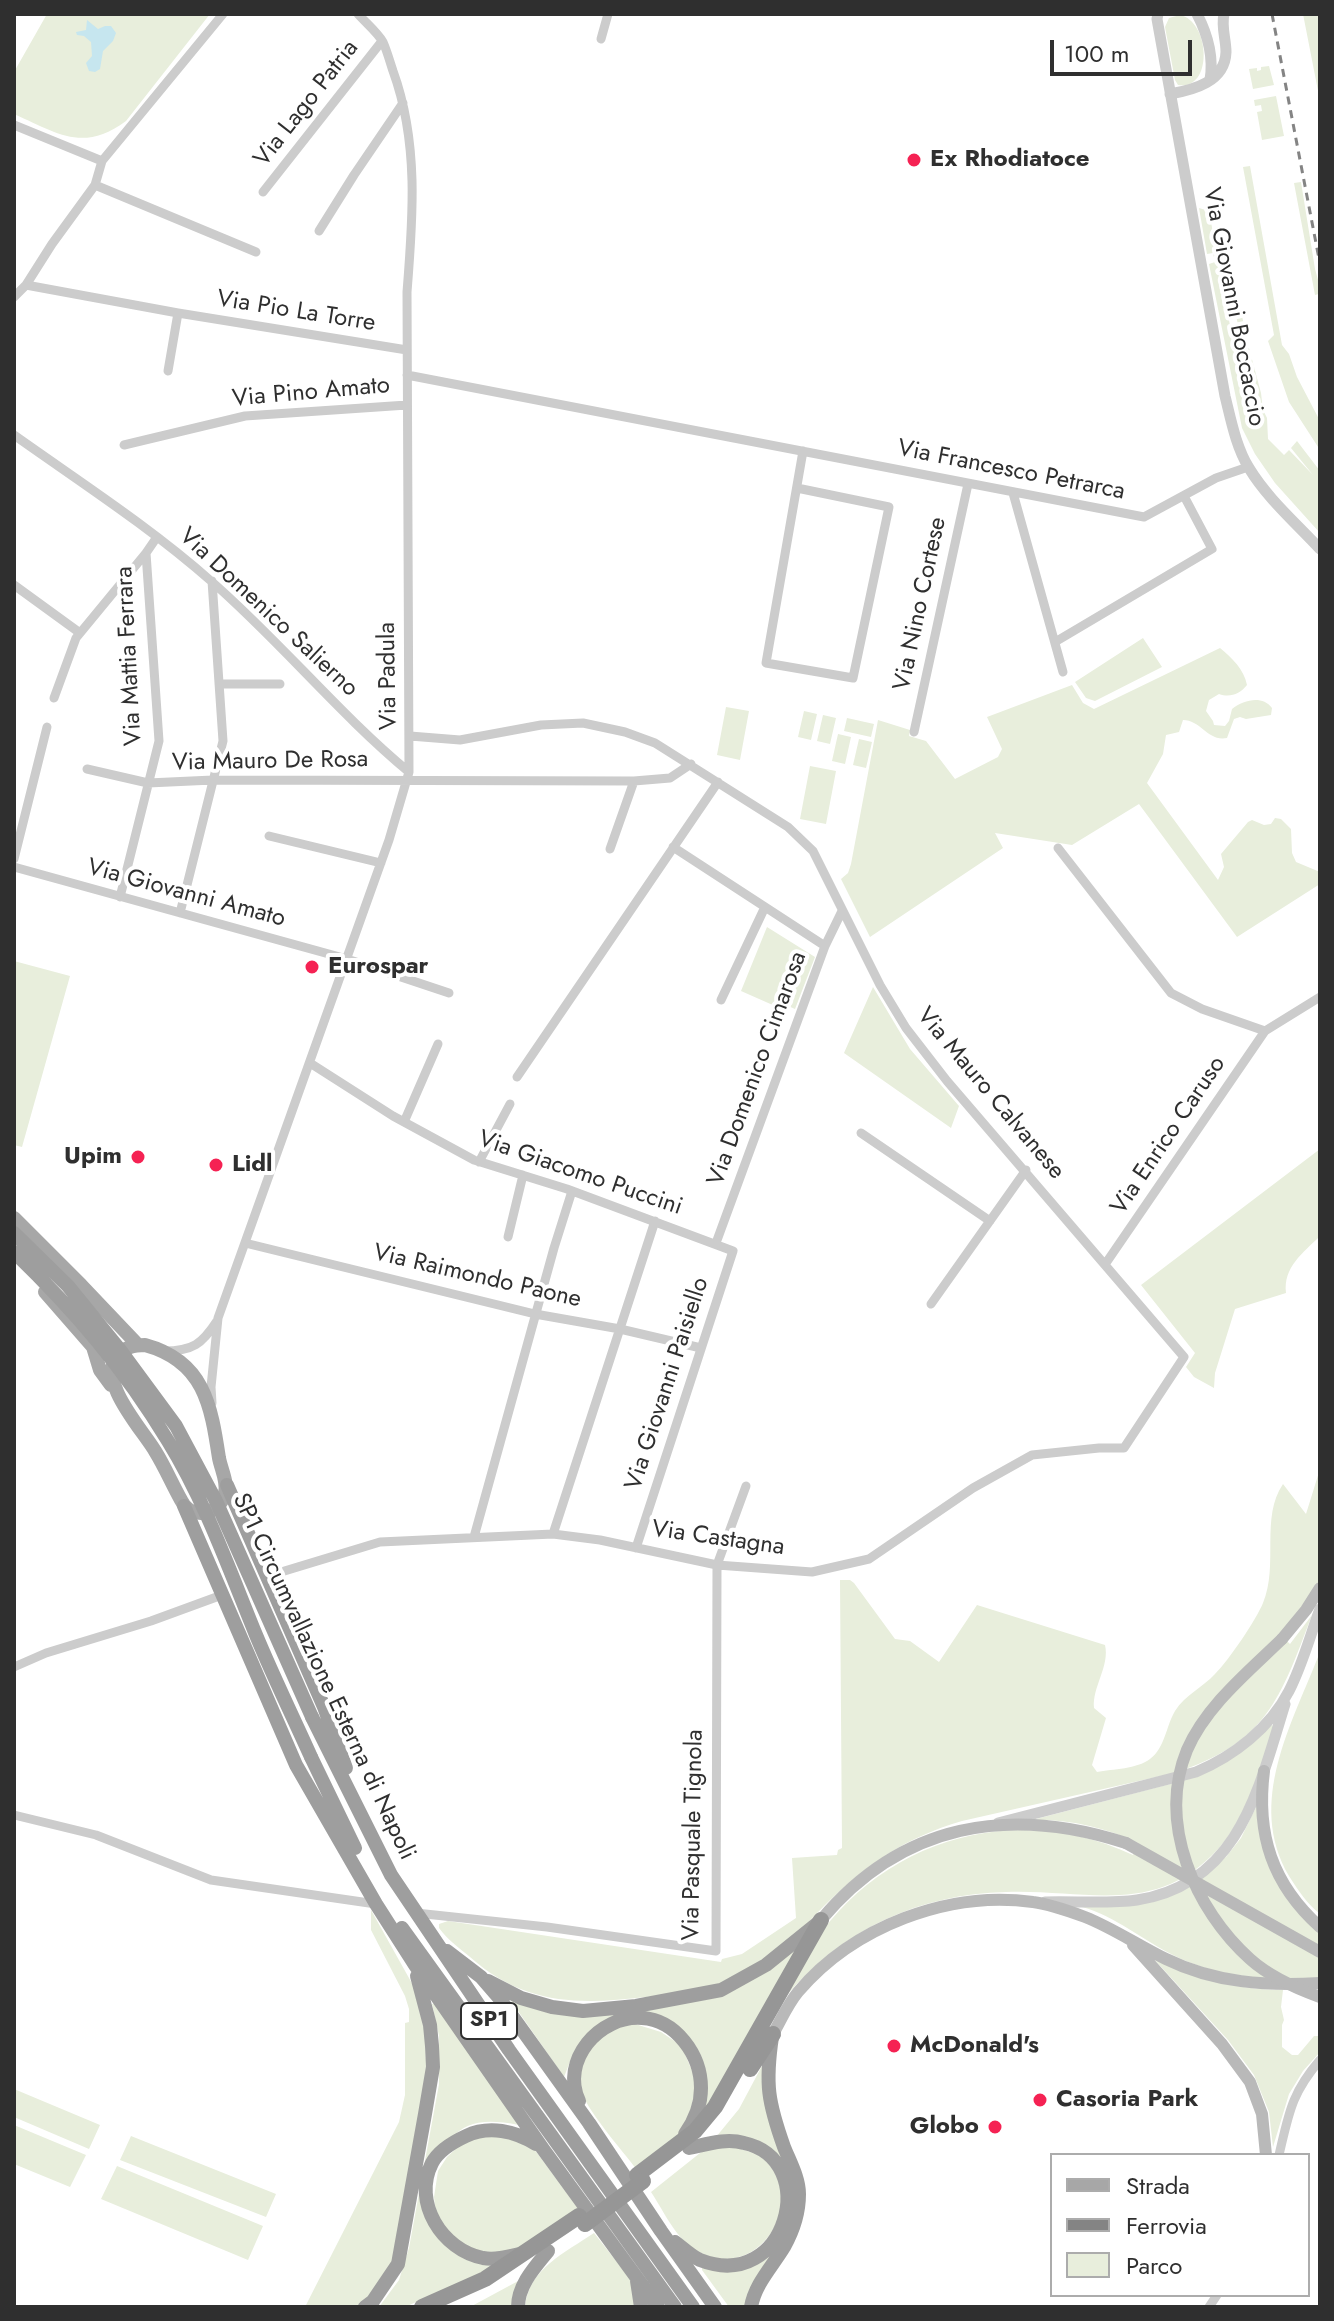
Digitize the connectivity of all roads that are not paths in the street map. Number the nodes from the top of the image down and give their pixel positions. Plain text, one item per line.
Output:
1 (223, 14) edge
2 (358, 14) edge
3 (608, 14) edge
4 (1158, 14) edge
5 (1197, 14) edge
6 (1224, 14) edge
7 (601, 39) dead end
8 (382, 41) junction
9 (1210, 80) junction
10 (1170, 94) junction
11 (403, 103) junction
12 (14, 125) edge
13 (102, 161) junction
14 (95, 185) junction
15 (263, 192) dead end
16 (319, 231) dead end
17 (256, 252) dead end
18 (26, 285) junction
19 (14, 297) edge
20 (178, 313) junction
21 (407, 350) junction
22 (168, 371) dead end
23 (407, 375) junction
24 (407, 405) junction
25 (14, 435) edge
26 (124, 445) dead end
27 (803, 451) junction
28 (1248, 467) junction
29 (968, 484) junction
30 (797, 488) junction
31 (1013, 493) junction
32 (1184, 496) junction
33 (157, 537) junction
34 (1320, 549) edge
35 (146, 553) junction
36 (212, 581) junction
37 (14, 585) edge
38 (80, 633) junction
39 (1055, 642) junction
40 (1063, 672) dead end
41 (219, 684) junction
42 (280, 684) dead end
43 (54, 698) dead end
44 (47, 727) dead end
45 (914, 732) dead end
46 (410, 736) junction
47 (691, 764) junction
48 (87, 769) dead end
49 (408, 776) junction
50 (213, 780) junction
51 (634, 781) junction
52 (718, 782) junction
53 (148, 783) junction
54 (269, 836) dead end
55 (673, 847) junction
56 (1058, 848) dead end
57 (610, 849) dead end
58 (14, 859) edge
59 (381, 863) junction
60 (14, 867) edge
61 (120, 897) junction
62 (765, 907) junction
63 (842, 911) junction
64 (180, 913) junction
65 (825, 946) junction
66 (347, 959) junction
67 (449, 993) dead end
68 (1320, 997) edge
69 (721, 1000) dead end
70 (1265, 1031) junction
71 (438, 1044) dead end
72 (310, 1063) junction
73 (517, 1077) dead end
74 (510, 1104) dead end
75 (404, 1122) junction
76 (861, 1133) dead end
77 (479, 1162) junction
78 (1026, 1170) junction
79 (523, 1175) junction
80 (572, 1191) junction
81 (14, 1218) edge
82 (655, 1221) junction
83 (990, 1221) junction
84 (14, 1233) edge
85 (508, 1237) dead end
86 (245, 1243) junction
87 (716, 1243) junction
88 (14, 1252) edge
89 (14, 1261) edge
90 (1106, 1263) junction
91 (931, 1304) dead end
92 (535, 1314) junction
93 (218, 1318) junction
94 (620, 1329) junction
95 (138, 1345) junction
96 (701, 1348) junction
97 (164, 1351) junction
98 (1184, 1357) joint
99 (117, 1393) junction
100 (214, 1418) junction
101 (227, 1485) junction
102 (746, 1486) dead end
103 (184, 1506) junction
104 (553, 1534) junction
105 (474, 1537) junction
106 (636, 1548) junction
107 (717, 1565) junction
108 (268, 1576) junction
109 (1318, 1591) edge
110 (222, 1595) junction
111 (1320, 1609) edge
112 (14, 1667) edge
113 (1290, 1690) junction
114 (1264, 1771) junction
115 (354, 1804) junction
116 (14, 1815) edge
117 (986, 1826) junction
118 (1036, 1902) junction
119 (376, 1904) junction
120 (416, 1913) junction
121 (821, 1920) junction
122 (1320, 1927) edge
123 (406, 1933) junction
124 (432, 1937) junction
125 (1128, 1940) junction
126 (1320, 1952) edge
127 (415, 1965) junction
128 (481, 1977) junction
129 (1320, 1983) edge
130 (1320, 1997) edge
131 (773, 2034) junction
132 (1320, 2060) edge
133 (589, 2123) junction
134 (689, 2148) junction
135 (543, 2149) junction
136 (669, 2151) junction
137 (1266, 2153) edge
138 (1279, 2153) edge
139 (640, 2178) junction
140 (582, 2220) junction
141 (661, 2231) junction
142 (548, 2251) junction
143 (526, 2253) junction
144 (636, 2276) junction
145 (365, 2307) edge
146 (422, 2307) edge
147 (444, 2307) edge
148 (518, 2307) edge
149 (641, 2307) edge
150 (658, 2307) edge
151 (675, 2307) edge
152 (693, 2307) edge
153 (715, 2307) edge
154 (751, 2307) edge

1 - 13 street
2 - 8 street, Via Padula
3 - 7 street
4 - 10 street, Via Giovanni Boccaccio
5 - 9 street
6 - 9 street
8 - 11 street, Via Padula
8 - 15 street, Via Lago Patria
9 - 10 street
10 - 28 street, Via Giovanni Boccaccio
11 - 16 street
11 - 21 street, Via Padula
12 - 13 street
13 - 14 street
14 - 17 street
14 - 18 street
18 - 19 street
18 - 20 street, Via Pio La Torre
20 - 21 street, Via Pio La Torre
20 - 22 street
21 - 23 street, Via Padula
23 - 24 street, Via Padula
23 - 27 street, Via Francesco Petrarca
24 - 26 street, Via Pino Amato
24 - 46 street, Via Padula
25 - 33 street, Via Domenico Salierno
27 - 29 street, Via Francesco Petrarca
27 - 30 street
28 - 32 street, Via Francesco Petrarca
28 - 34 street, Via Giovanni Boccaccio
29 - 31 street, Via Francesco Petrarca
29 - 45 street, Via Nino Cortese
30 - 30 street
31 - 32 street, Via Francesco Petrarca
31 - 39 street
32 - 39 street
33 - 35 street, Via Mattia Ferrara
33 - 36 street, Via Domenico Salierno
35 - 38 street, Via Mattia Ferrara
35 - 53 street, Via Mattia Ferrara
36 - 41 street
36 - 49 street, Via Domenico Salierno
37 - 38 street
38 - 43 street, Via Mattia Ferrara
39 - 40 street
41 - 42 street
41 - 50 street
44 - 58 street
46 - 47 street, Via Mauro Calvanese
46 - 49 street, Via Padula
47 - 51 street, Via Mauro De Rosa
47 - 52 street, Via Mauro Calvanese
48 - 53 street, Via Mauro De Rosa
49 - 50 street, Via Mauro De Rosa
49 - 51 street, Via Mauro De Rosa
49 - 59 street, Via Padula
50 - 53 street, Via Mauro De Rosa
50 - 64 street
51 - 57 street
52 - 55 street
52 - 63 street, Via Mauro Calvanese
53 - 61 street, Via Mattia Ferrara
54 - 59 street
55 - 62 street
55 - 73 street
56 - 70 street
59 - 66 street, Via Padula
60 - 61 street, Via Giovanni Amato
61 - 64 street, Via Giovanni Amato
62 - 65 street
62 - 69 street
63 - 65 street, Via Domenico Cimarosa
63 - 78 street, Via Mauro Calvanese
64 - 66 street, Via Giovanni Amato
65 - 87 street, Via Domenico Cimarosa
66 - 67 street, Via Giovanni Amato
66 - 72 street, Via Padula
68 - 70 street, Via Enrico Caruso
70 - 90 street, Via Enrico Caruso
71 - 75 street
72 - 75 street, Via Giacomo Puccini
72 - 86 street, Via Padula
74 - 77 street
75 - 77 street, Via Giacomo Puccini
76 - 83 street
77 - 79 street, Via Giacomo Puccini
78 - 83 street
78 - 90 street, Via Mauro Calvanese
79 - 80 street, Via Giacomo Puccini
79 - 85 street
80 - 82 street, Via Giacomo Puccini
80 - 92 street
81 - 95 main road
82 - 87 street, Via Giacomo Puccini
82 - 94 street
83 - 91 street
84 - 115 highway, SP1 Circumvallazione Esterna di Napoli / SP1, bridge
86 - 92 street, Via Raimondo Paone
86 - 93 street, Via Padula
87 - 96 street, Via Giovanni Paisiello
88 - 123 highway, SP1 Circumvallazione Esterna di Napoli / SP1, bridge
89 - 99 main road
90 - 98 street, Via Mauro Calvanese
92 - 94 street, Via Raimondo Paone
92 - 105 street
93 - 97 street, Via Padula
93 - 100 street, Via Padula
94 - 96 street, Via Raimondo Paone
94 - 104 street
95 - 97 main road
95 - 99 main road
96 - 106 street, Via Giovanni Paisiello
97 - 100 main road
98 - 107 street, Via Castagna
99 - 103 main road
100 - 101 main road
101 - 103 main road
101 - 108 highway
102 - 107 street
103 - 110 highway
104 - 105 street, Via Castagna
104 - 106 street, Via Castagna
105 - 108 street, Via Castagna
106 - 107 street, Via Castagna
107 - 120 street, Via Pasquale Tignola
108 - 115 highway
109 - 130 main road, bridge
110 - 112 street
110 - 119 highway
111 - 113 street
113 - 114 street
113 - 117 street
114 - 118 street
114 - 122 main road
115 - 120 highway, SP1 Circumvallazione Esterna di Napoli / SP1
116 - 119 street
117 - 121 main road
117 - 126 main road, bridge
118 - 125 main road
118 - 131 main road
119 - 127 highway
120 - 124 highway, SP1 Circumvallazione Esterna di Napoli / SP1
121 - 128 highway
121 - 136 highway
123 - 127 highway
123 - 151 highway, SP1 Circumvallazione Esterna di Napoli / SP1
124 - 128 highway, SP1
124 - 152 highway, SP1 Circumvallazione Esterna di Napoli / SP1
125 - 129 main road
125 - 137 main road
127 - 135 highway
127 - 145 highway
128 - 133 highway, SP1
131 - 134 highway
131 - 154 highway
132 - 138 street
133 - 136 highway
133 - 141 highway, SP1
134 - 139 highway
134 - 141 highway
135 - 143 highway
135 - 144 highway
136 - 139 highway
139 - 140 highway
140 - 142 highway
140 - 143 highway
141 - 153 highway, SP1
142 - 147 highway
142 - 148 highway
143 - 146 highway
144 - 149 highway
144 - 150 highway

